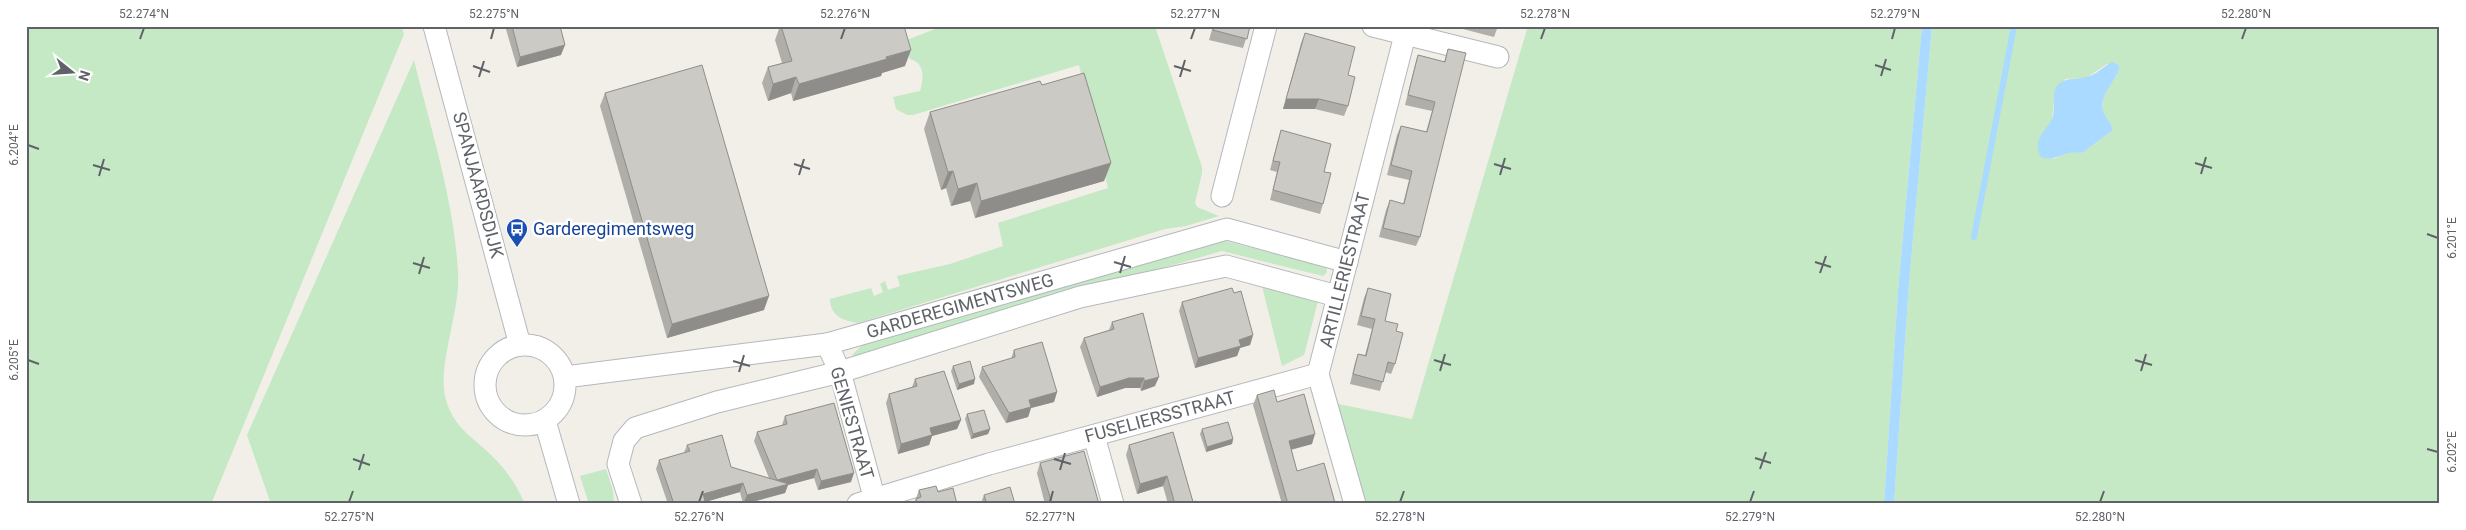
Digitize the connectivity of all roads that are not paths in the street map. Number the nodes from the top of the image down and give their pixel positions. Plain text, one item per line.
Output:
1 (434, 26) edge
2 (1266, 26) edge
3 (1373, 26) edge
4 (1405, 35) junction
5 (1498, 57) dead end
6 (1222, 196) dead end
7 (1347, 262) junction
8 (1337, 296) junction
9 (827, 344) junction
10 (520, 345) junction
11 (840, 372) junction
12 (1318, 374) junction
13 (565, 377) junction
14 (544, 421) junction
15 (1094, 436) junction
16 (869, 502) edge
17 (569, 504) edge
18 (631, 504) edge
19 (1113, 504) edge
20 (1355, 504) edge

1 - 10 street, SPANJAARDSDIJK
2 - 6 street
3 - 4 street
4 - 5 street
4 - 7 street, ARTILLERIESTRAAT
7 - 8 street, ARTILLERIESTRAAT
7 - 9 street, GARDEREGIMENTSWEG
8 - 11 street, GARDEREGIMENTSWEG
8 - 12 street, ARTILLERIESTRAAT
9 - 11 street, GENIESTRAAT
9 - 13 street, GARDEREGIMENTSWEG
10 - 13 street
10 - 14 street
11 - 16 street, GENIESTRAAT
11 - 18 street, GARDEREGIMENTSWEG
12 - 15 street, FUSELIERSSTRAAT
12 - 20 street, ARTILLERIESTRAAT
13 - 14 street
14 - 17 street
15 - 16 street, FUSELIERSSTRAAT
15 - 19 street

